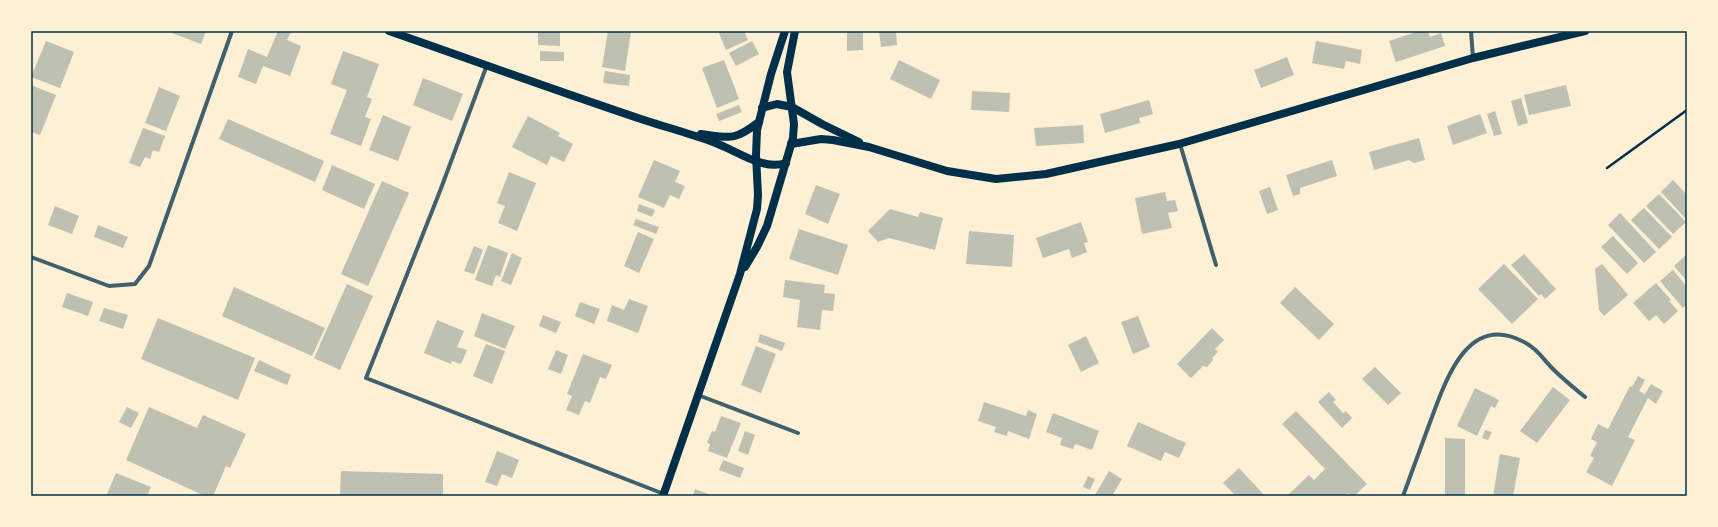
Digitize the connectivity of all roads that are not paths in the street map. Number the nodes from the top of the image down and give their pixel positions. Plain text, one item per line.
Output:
1 (232, 31) edge
2 (390, 31) edge
3 (784, 31) edge
4 (795, 31) edge
5 (1471, 31) edge
6 (1585, 31) edge
7 (1473, 58) junction
8 (487, 65) junction
9 (792, 107) junction
10 (762, 108) junction
11 (759, 122) junction
12 (681, 131) junction
13 (791, 144) junction
14 (1179, 144) junction
15 (869, 147) junction
16 (756, 162) junction
17 (786, 163) junction
18 (31, 257) edge
19 (1216, 265) dead end
20 (740, 274) junction
21 (698, 395) junction
22 (1585, 397) dead end
23 (798, 434) dead end
24 (664, 495) edge
25 (1403, 496) edge

1 - 18 street
2 - 8 main road
3 - 10 main road
4 - 9 main road
5 - 7 street
6 - 7 main road
7 - 14 main road
8 - 12 main road
8 - 24 street
9 - 10 main road
9 - 13 main road
9 - 15 main road
10 - 11 main road
11 - 12 main road
11 - 16 main road
12 - 16 main road
13 - 15 main road
13 - 17 main road
14 - 15 main road
14 - 19 street
16 - 17 main road
16 - 20 main road
17 - 20 main road
20 - 21 main road
21 - 23 street
21 - 24 main road
22 - 25 street

